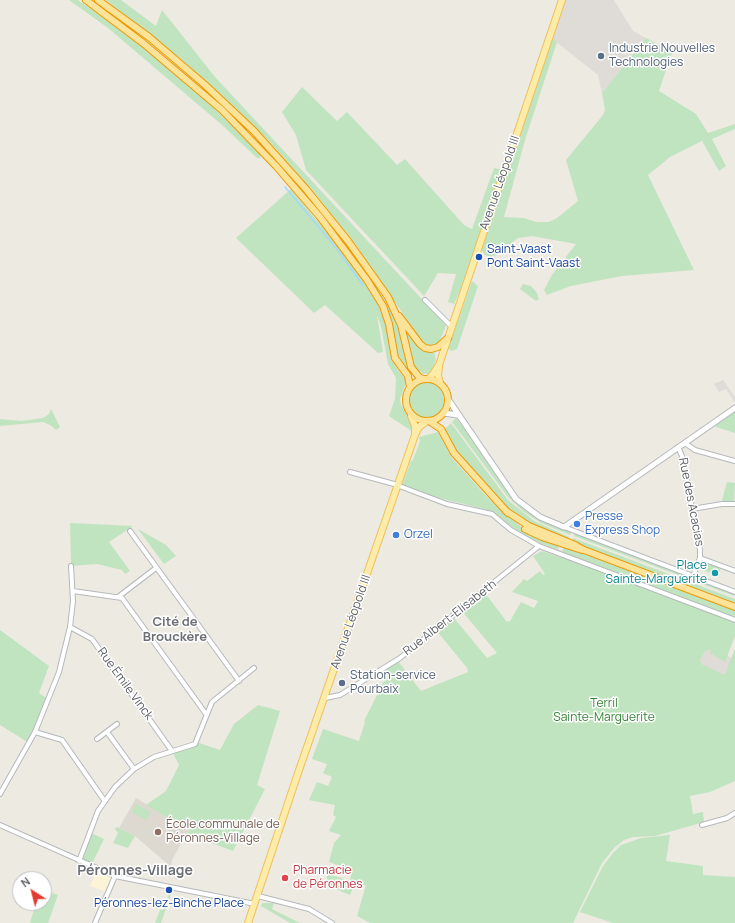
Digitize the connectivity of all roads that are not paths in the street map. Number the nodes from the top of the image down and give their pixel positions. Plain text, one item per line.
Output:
1 (86, 0) edge
2 (98, 0) edge
3 (562, 0) edge
4 (425, 300) dead end
5 (397, 314) junction
6 (452, 327) junction
7 (448, 338) junction
8 (439, 365) junction
9 (426, 379) junction
10 (440, 383) junction
11 (410, 387) junction
12 (448, 400) junction
13 (735, 408) edge
14 (443, 414) junction
15 (457, 415) junction
16 (412, 416) junction
17 (428, 421) junction
18 (441, 429) junction
19 (415, 435) junction
20 (685, 443) junction
21 (678, 447) junction
22 (735, 461) edge
23 (350, 472) dead end
24 (397, 485) junction
25 (735, 504) edge
26 (692, 509) junction
27 (564, 527) junction
28 (130, 531) dead end
29 (539, 546) junction
30 (700, 558) junction
31 (71, 566) dead end
32 (156, 568) junction
33 (735, 571) edge
34 (693, 576) junction
35 (735, 590) edge
36 (73, 592) junction
37 (118, 597) junction
38 (735, 608) edge
39 (735, 620) edge
40 (70, 627) junction
41 (254, 668) dead end
42 (239, 681) junction
43 (329, 686) junction
44 (336, 695) junction
45 (325, 698) junction
46 (206, 714) junction
47 (117, 724) dead end
48 (35, 732) junction
49 (107, 732) junction
50 (97, 739) dead end
51 (172, 751) junction
52 (134, 769) junction
53 (0, 794) edge
54 (104, 800) junction
55 (735, 813) edge
56 (0, 825) edge
57 (702, 825) dead end
58 (79, 860) junction
59 (115, 876) junction
60 (258, 896) junction
61 (255, 904) junction
62 (95, 923) edge
63 (248, 923) edge
64 (332, 923) edge

1 - 11 highway
2 - 5 highway
3 - 6 main road, Avenue Léopold III
4 - 6 street
5 - 7 highway
5 - 9 highway
6 - 7 main road, Avenue Léopold III
7 - 8 main road, Avenue Léopold III
8 - 9 main road, Avenue Léopold III
8 - 10 main road, Avenue Léopold III
9 - 10 highway
9 - 11 highway
10 - 12 highway
11 - 16 highway
12 - 14 highway
12 - 15 street
13 - 20 street
14 - 15 street
14 - 17 highway
14 - 18 highway
15 - 27 street
16 - 17 highway
16 - 19 main road, Avenue Léopold III
17 - 18 highway
17 - 19 main road, Avenue Léopold III
18 - 38 highway
19 - 24 main road, Avenue Léopold III
20 - 21 street
20 - 22 street
21 - 26 street, Rue des Acacias
21 - 27 street
23 - 24 street
24 - 29 street
24 - 43 main road, Avenue Léopold III
25 - 26 street
26 - 30 street, Rue des Acacias
27 - 34 street
28 - 32 street
29 - 39 street
29 - 44 street, Rue Albert-Elisabeth
30 - 33 street
30 - 34 street
31 - 36 street
32 - 37 street
32 - 42 street
34 - 35 street
36 - 37 street
36 - 40 street
37 - 46 street
40 - 48 street
40 - 51 street, Rue Émile Vinck
41 - 42 street
42 - 46 street
43 - 44 street
43 - 45 main road, Avenue Léopold III
44 - 45 street, Rue Albert-Elisabeth
45 - 60 main road, Avenue Léopold III
46 - 51 street
47 - 49 street
48 - 53 street
48 - 54 street
49 - 50 street
49 - 52 street
51 - 52 street
52 - 54 street
54 - 58 street
55 - 57 street
56 - 58 street
58 - 59 street
59 - 61 street
59 - 62 street
60 - 61 main road, Avenue Léopold III
60 - 64 street
61 - 63 main road, Avenue Léopold III

